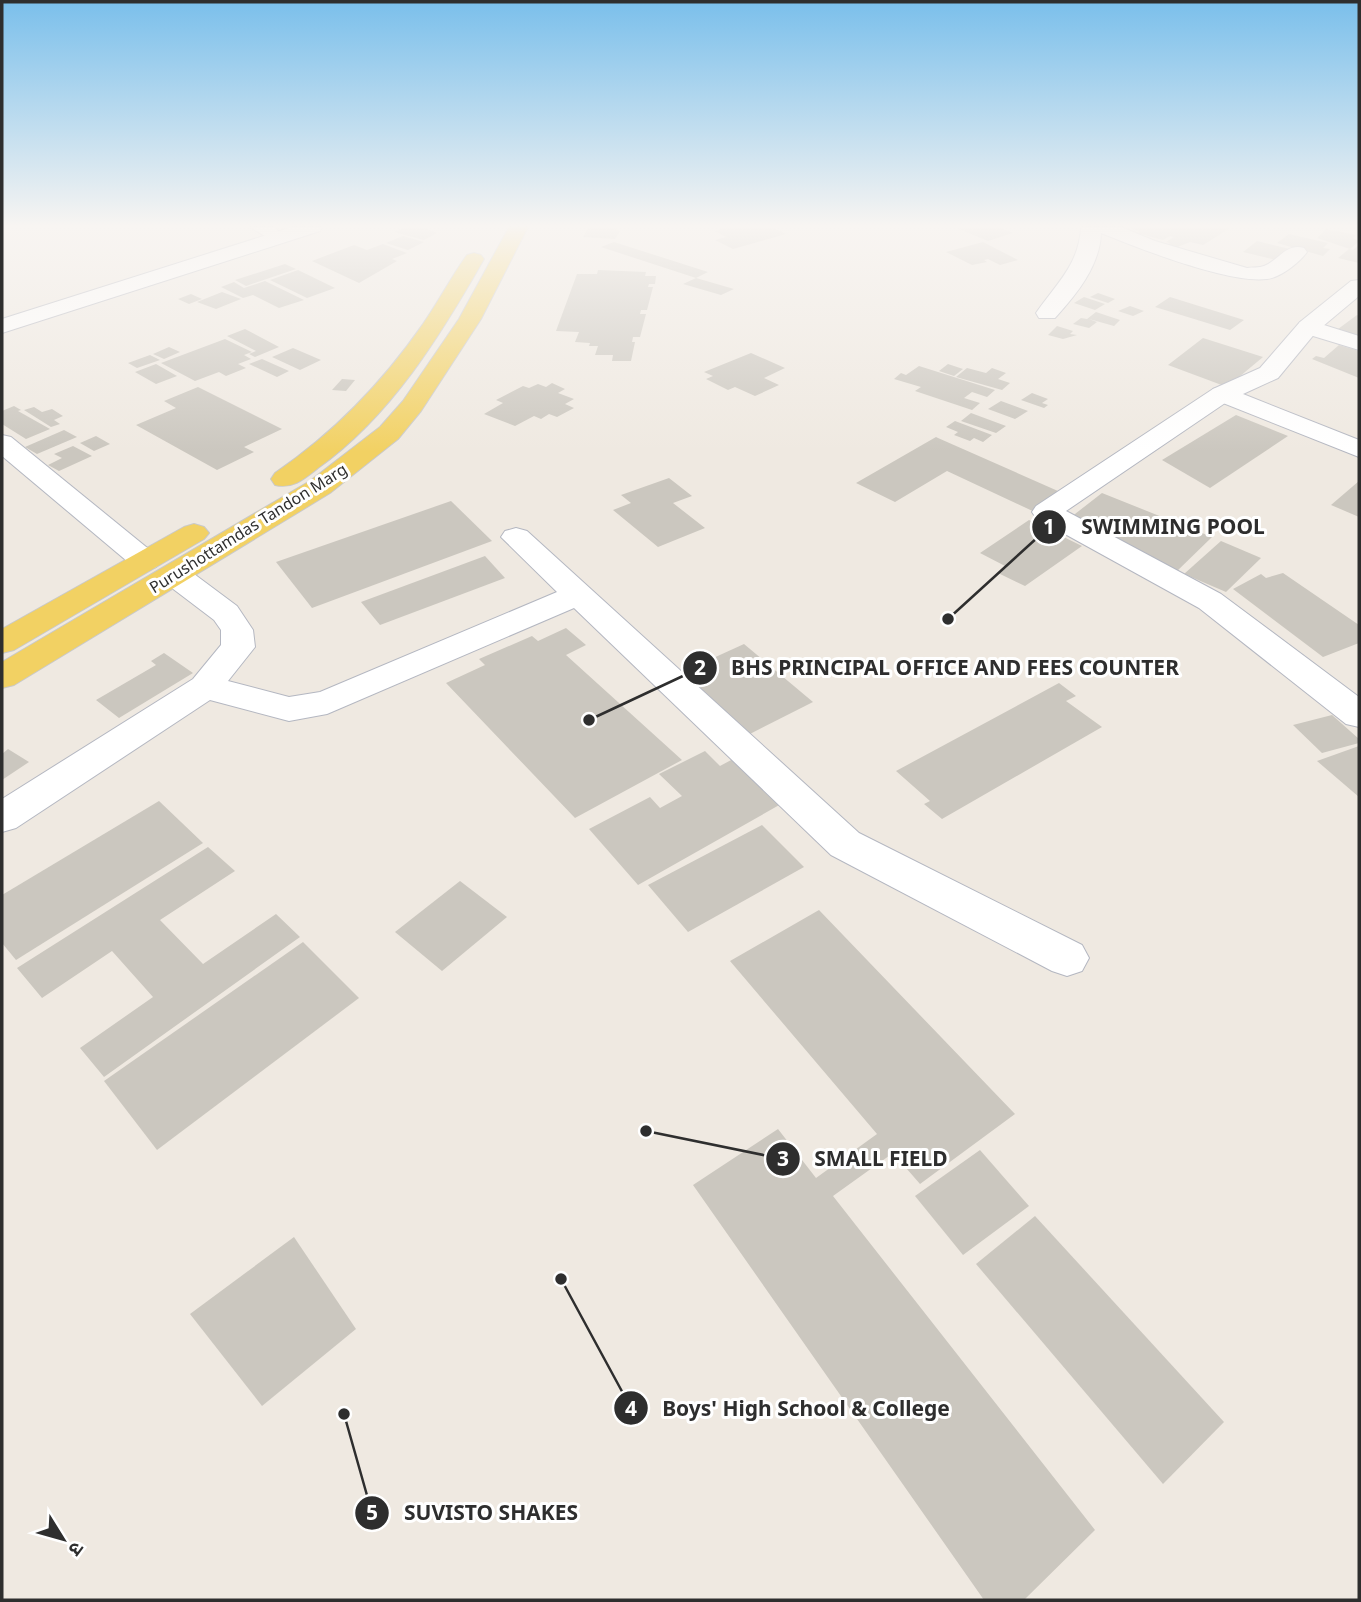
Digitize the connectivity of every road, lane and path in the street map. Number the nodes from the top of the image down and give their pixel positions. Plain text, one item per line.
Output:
1 (44, 302) edge
2 (79, 302) edge
3 (449, 302) edge
4 (479, 302) edge
5 (1058, 302) edge
6 (1339, 302) edge
7 (1047, 313) dead end
8 (2, 315) edge
9 (2, 326) edge
10 (1308, 327) junction
11 (1359, 343) edge
12 (1222, 394) junction
13 (2, 443) edge
14 (1359, 450) edge
15 (516, 537) dead end
16 (160, 568) junction
17 (578, 595) junction
18 (2, 643) edge
19 (2, 677) edge
20 (205, 687) junction
21 (1359, 715) edge
22 (2, 818) edge
23 (1067, 958) dead end

1 - 8 street
2 - 9 street
3 - 16 main road, Purushottamdas Tandon Marg
4 - 16 main road, Purushottamdas Tandon Marg
5 - 7 street
6 - 10 street
10 - 11 street
10 - 12 street
12 - 14 street
12 - 21 street
13 - 16 street
15 - 17 street
16 - 18 main road, Purushottamdas Tandon Marg
16 - 19 main road, Purushottamdas Tandon Marg
16 - 20 street
17 - 20 street
17 - 23 street
20 - 22 street

